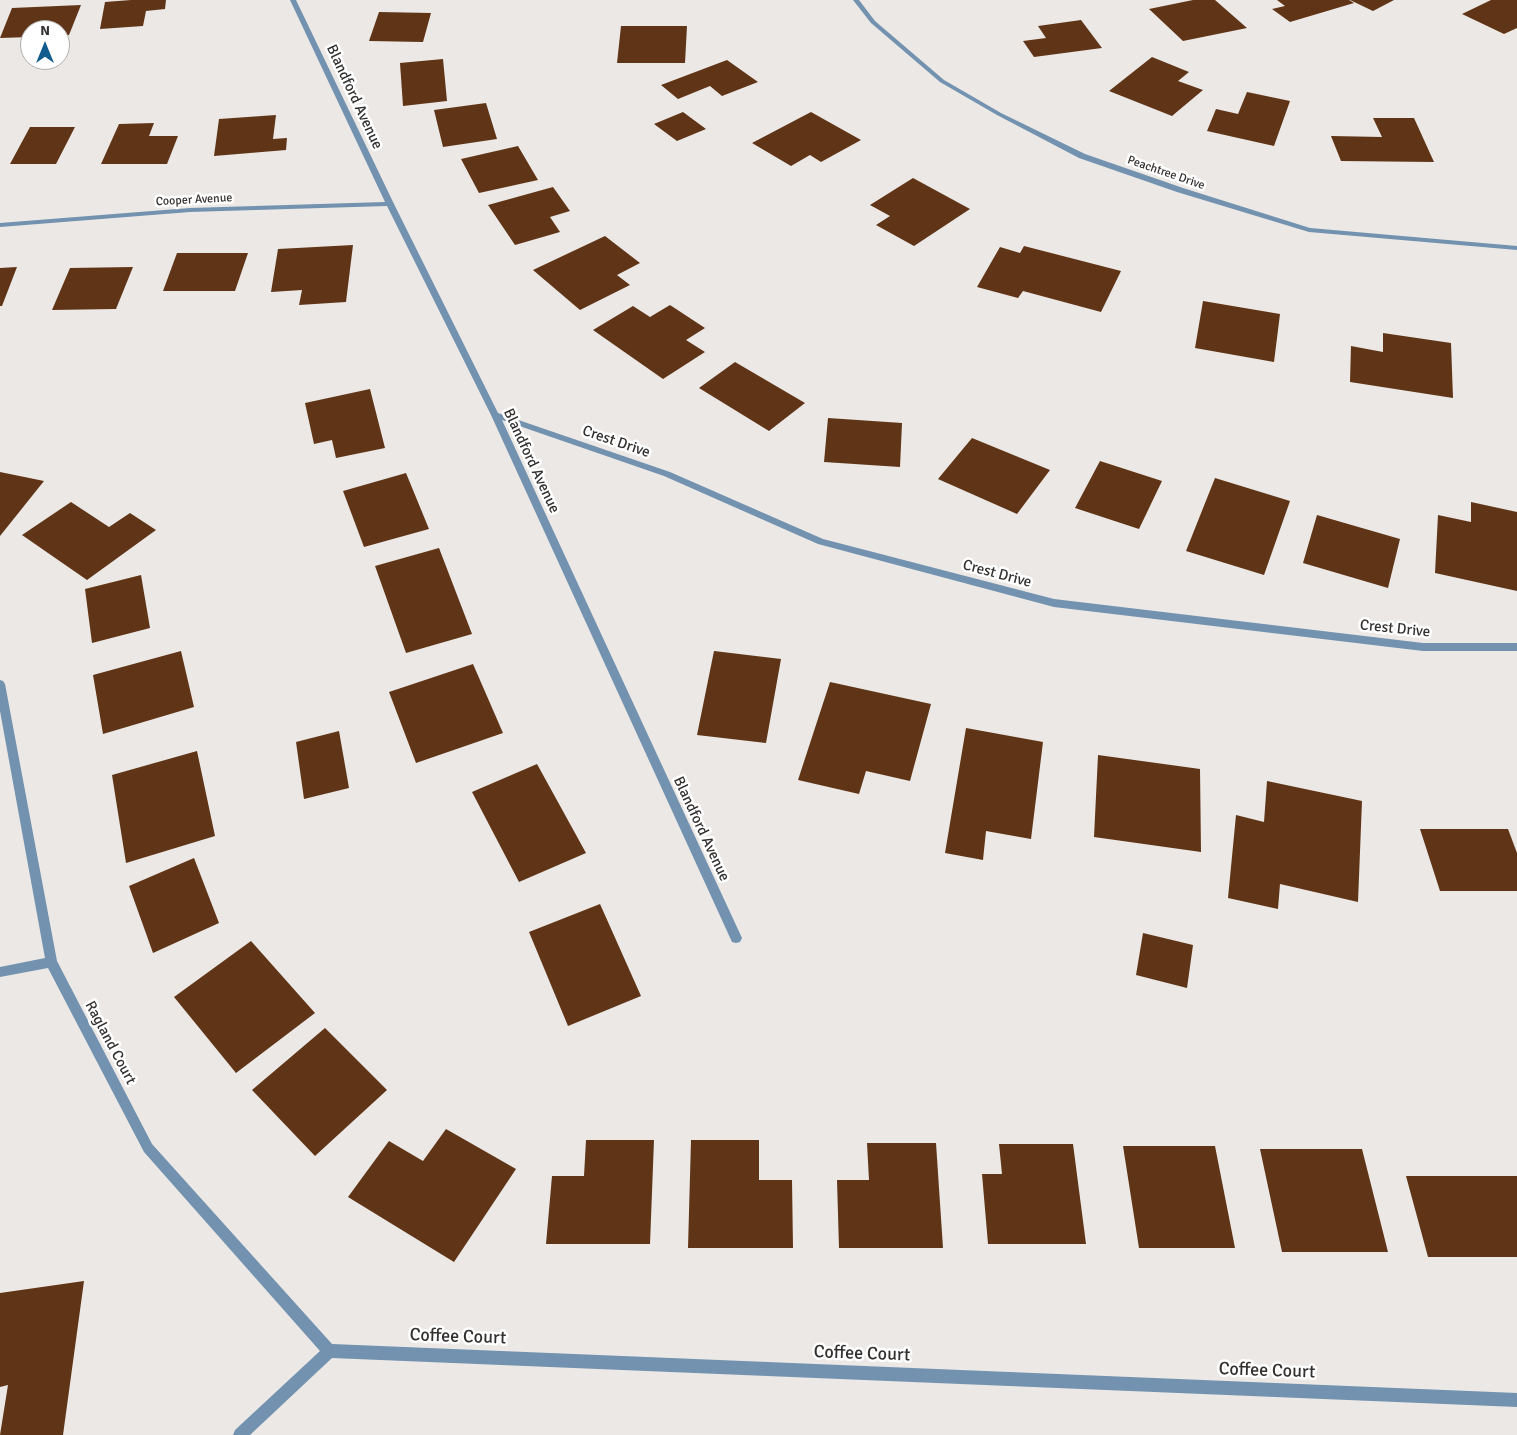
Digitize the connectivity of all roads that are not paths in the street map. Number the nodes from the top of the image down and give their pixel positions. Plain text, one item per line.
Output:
1 (294, 0) edge
2 (856, 0) edge
3 (390, 204) junction
4 (0, 225) edge
5 (1517, 248) edge
6 (495, 415) junction
7 (1517, 647) edge
8 (0, 684) edge
9 (736, 938) dead end
10 (51, 962) junction
11 (0, 972) edge
12 (329, 1350) junction
13 (1517, 1400) edge
14 (240, 1435) edge

1 - 3 street, Blandford Avenue
2 - 5 street, Peachtree Drive
3 - 4 street, Cooper Avenue
3 - 6 street, Blandford Avenue
6 - 7 street, Crest Drive
6 - 9 street, Blandford Avenue
8 - 10 street, Ragland Court
10 - 11 street
10 - 12 street, Ragland Court
12 - 13 street, Coffee Court
12 - 14 street

